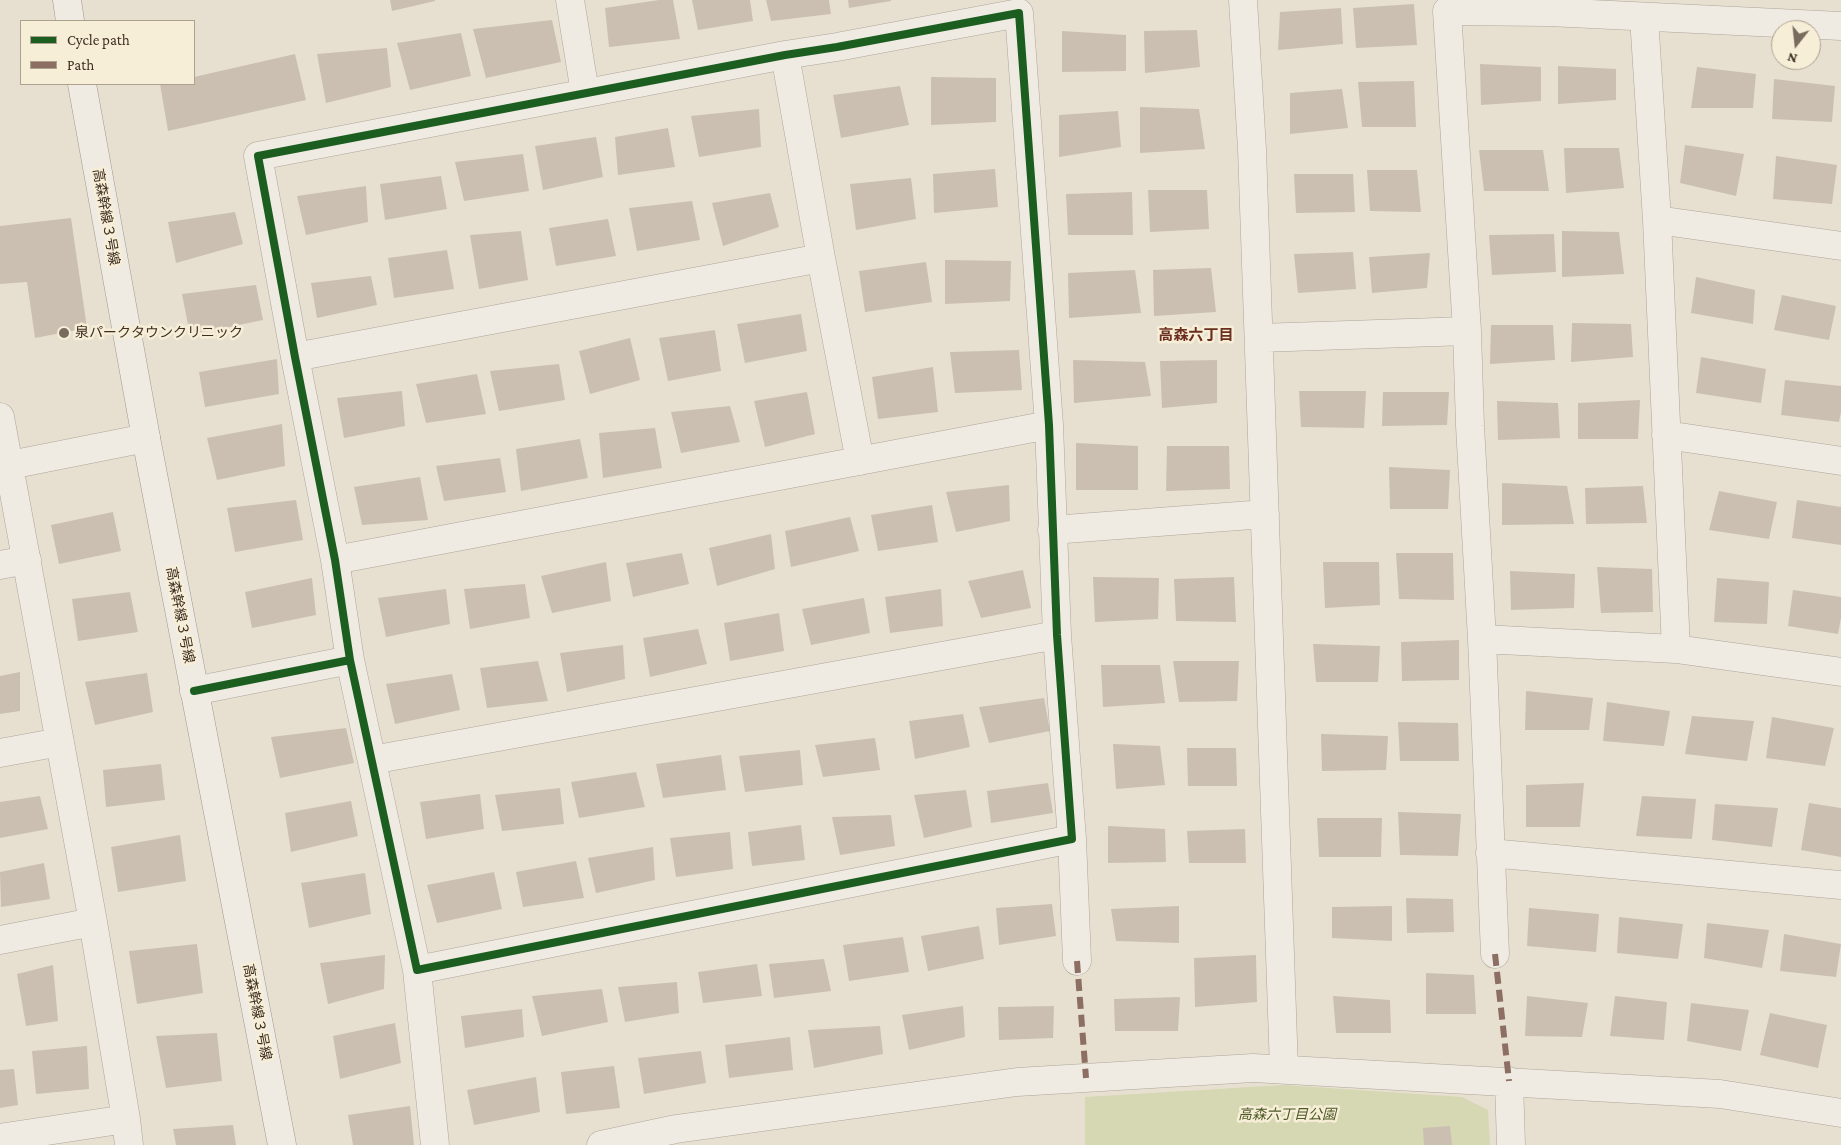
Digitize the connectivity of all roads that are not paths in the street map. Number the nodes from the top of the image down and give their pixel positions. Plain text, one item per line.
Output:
1 (66, 0) edge
2 (570, 0) edge
3 (1242, 0) edge
4 (1446, 5) edge
5 (1019, 6) edge
6 (1644, 17) junction
7 (70, 20) edge
8 (1841, 26) edge
9 (785, 55) junction
10 (82, 85) edge
11 (585, 93) junction
12 (1657, 220) junction
13 (1841, 246) edge
14 (821, 258) junction
15 (1467, 331) junction
16 (1259, 338) junction
17 (295, 357) junction
18 (0, 417) edge
19 (1048, 425) junction
20 (1666, 434) junction
21 (146, 438) junction
22 (860, 461) junction
23 (1841, 461) edge
24 (10, 465) junction
25 (1264, 514) junction
26 (1052, 530) junction
27 (27, 560) junction
28 (336, 560) junction
29 (0, 565) edge
30 (1057, 635) junction
31 (1482, 639) junction
32 (1676, 649) junction
33 (350, 660) junction
34 (1841, 672) edge
35 (194, 691) junction
36 (60, 742) junction
37 (0, 753) edge
38 (372, 760) junction
39 (1072, 839) junction
40 (1490, 853) junction
41 (1841, 884) edge
42 (93, 922) junction
43 (0, 940) edge
44 (1495, 954) dead end
45 (1077, 961) dead end
46 (416, 970) junction
47 (1284, 1069) junction
48 (1509, 1081) junction
49 (1841, 1113) edge
50 (126, 1118) junction
51 (0, 1138) edge
52 (129, 1145) edge
53 (282, 1145) edge
54 (435, 1145) edge
55 (604, 1145) edge
56 (1511, 1145) edge

1 - 7 street
2 - 11 street
3 - 16 street
4 - 6 street
4 - 15 street
5 - 9 street
5 - 19 street
6 - 8 street
6 - 12 street
9 - 11 street
9 - 14 street
10 - 21 street, 高森幹線３号線
11 - 17 street
12 - 13 street
12 - 20 street
14 - 17 street
14 - 22 street
15 - 16 street
15 - 31 street
16 - 25 street
17 - 28 street
18 - 24 street
19 - 22 street
19 - 26 street
20 - 23 street
20 - 32 street
21 - 24 street
21 - 35 street, 高森幹線３号線
22 - 28 street
24 - 27 street
25 - 26 street
25 - 47 street
26 - 30 street
27 - 29 street
27 - 36 street
28 - 33 street
30 - 38 street
30 - 39 street
31 - 32 street
31 - 40 street
32 - 34 street
33 - 35 street
33 - 38 street
35 - 53 street, 高森幹線３号線
36 - 37 street
36 - 42 street
38 - 46 street
39 - 45 street
39 - 46 street
40 - 41 street
40 - 44 street
42 - 43 street
42 - 50 street
46 - 54 street
47 - 48 street
47 - 55 street
48 - 49 street
48 - 56 street
50 - 51 street
50 - 52 street

